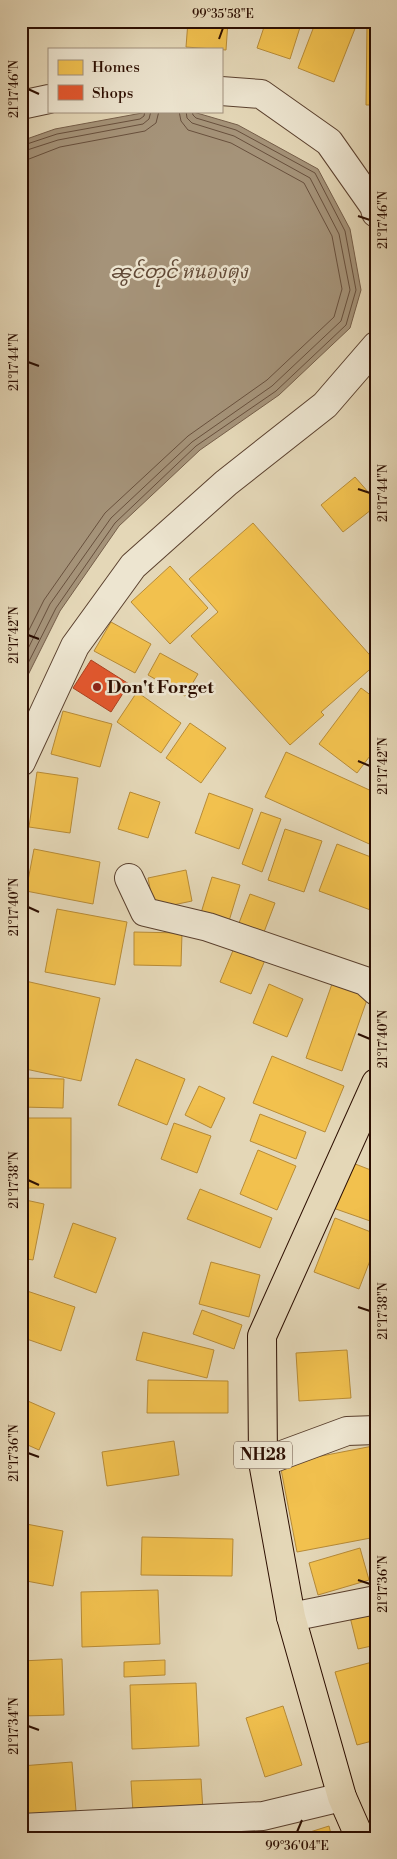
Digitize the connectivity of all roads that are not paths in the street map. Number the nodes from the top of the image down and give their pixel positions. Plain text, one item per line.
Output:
1 (222, 91) edge
2 (48, 99) edge
3 (21, 106) edge
4 (376, 213) edge
5 (376, 346) edge
6 (21, 762) edge
7 (130, 878) dead end
8 (376, 992) edge
9 (376, 1083) edge
10 (376, 1430) edge
11 (263, 1462) junction
12 (376, 1600) edge
13 (291, 1618) junction
14 (342, 1797) junction
15 (21, 1828) edge
16 (360, 1838) edge

1 - 4 street
2 - 3 street
5 - 6 street
7 - 8 street
9 - 11 highway, NH28
10 - 11 street
11 - 13 highway, NH28
12 - 13 street
13 - 14 highway, NH28
14 - 15 street
14 - 16 highway, NH28

